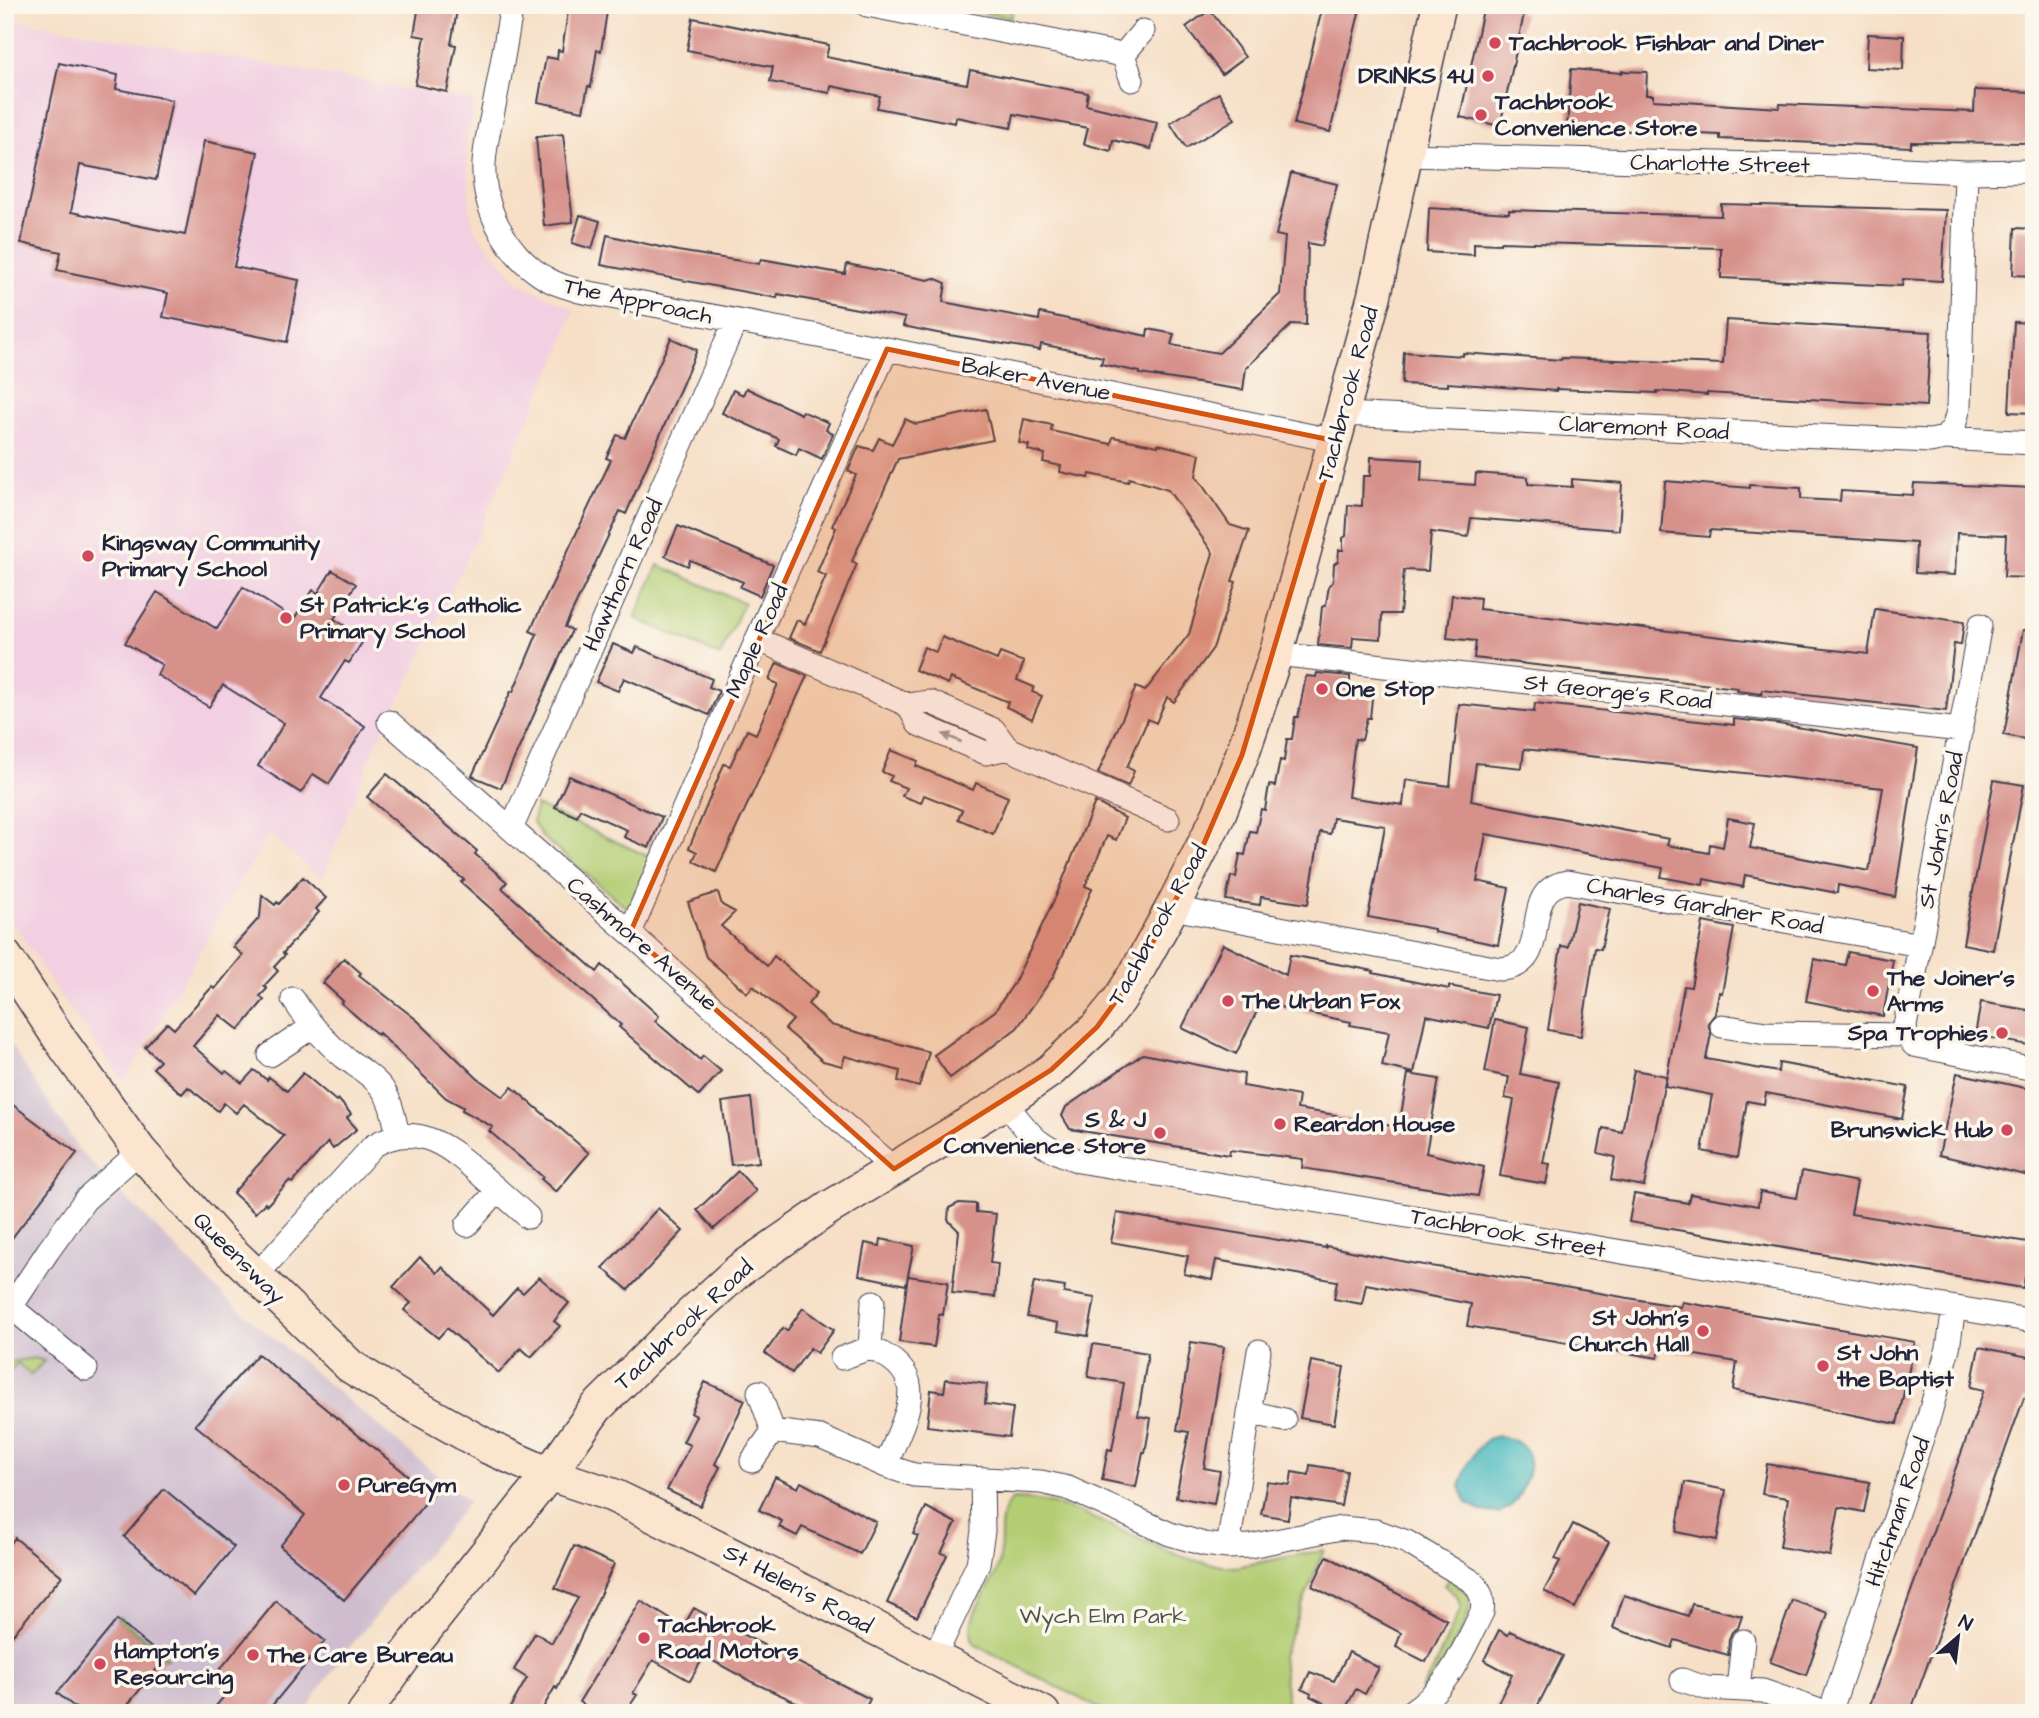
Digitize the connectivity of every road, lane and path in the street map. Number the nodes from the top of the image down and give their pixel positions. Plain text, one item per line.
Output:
1 (512, 5) edge
2 (867, 5) edge
3 (1439, 5) edge
4 (905, 9) edge
5 (1143, 31) dead end
6 (1123, 55) junction
7 (1132, 80) dead end
8 (1406, 155) junction
9 (2034, 171) edge
10 (1966, 172) junction
11 (735, 322) junction
12 (887, 349) junction
13 (1339, 428) junction
14 (1945, 438) junction
15 (2034, 443) edge
16 (1980, 625) dead end
17 (757, 639) junction
18 (1276, 654) junction
19 (389, 722) dead end
20 (1961, 730) junction
21 (1168, 819) dead end
22 (512, 829) junction
23 (1172, 908) junction
24 (631, 933) junction
25 (1920, 945) junction
26 (5, 957) edge
27 (293, 999) dead end
28 (1722, 1026) dead end
29 (312, 1027) junction
30 (1906, 1035) junction
31 (270, 1055) dead end
32 (2034, 1069) edge
33 (1005, 1101) junction
34 (398, 1135) junction
35 (140, 1151) junction
36 (894, 1169) junction
37 (498, 1190) junction
38 (528, 1217) dead end
39 (467, 1225) dead end
40 (255, 1277) junction
41 (873, 1302) dead end
42 (1954, 1308) junction
43 (8, 1312) edge
44 (2034, 1321) edge
45 (870, 1348) junction
46 (1259, 1351) dead end
47 (842, 1359) dead end
48 (86, 1369) dead end
49 (759, 1392) dead end
50 (1249, 1412) junction
51 (1284, 1420) dead end
52 (773, 1431) junction
53 (752, 1461) dead end
54 (886, 1466) junction
55 (549, 1474) junction
56 (982, 1479) junction
57 (1228, 1547) junction
58 (1743, 1641) dead end
59 (934, 1658) junction
60 (1682, 1680) dead end
61 (1738, 1689) junction
62 (365, 1713) edge
63 (1043, 1713) edge
64 (1409, 1713) edge
65 (1828, 1713) edge

1 - 11 street, The Approach
2 - 4 street
3 - 8 main road, Tachbrook Road
4 - 6 street
5 - 6 street
6 - 7 street
8 - 10 street, Charlotte Street
8 - 13 main road, Tachbrook Road
9 - 10 street, Charlotte Street
10 - 14 street
11 - 12 street, Baker Avenue
11 - 22 street, Hawthorn Road
12 - 13 street, Baker Avenue
12 - 17 street, Maple Road
13 - 14 street, Claremont Road
13 - 18 main road, Tachbrook Road
14 - 15 street, Claremont Road
16 - 20 street, St John's Road
17 - 21 street
17 - 24 street, Maple Road
18 - 20 street, St George's Road
18 - 23 main road, Tachbrook Road
19 - 22 street, Cashmore Avenue
20 - 25 street, St John's Road
22 - 24 street, Cashmore Avenue
23 - 25 street, Charles Gardner Road
23 - 33 main road, Tachbrook Road
24 - 36 street, Cashmore Avenue
25 - 30 street, St John's Road
26 - 35 main road, Queensway
27 - 29 street
28 - 30 street
29 - 31 street
29 - 34 street
30 - 32 street
33 - 36 main road, Tachbrook Road
33 - 42 street, Tachbrook Street
34 - 37 street
34 - 40 street
35 - 40 main road, Queensway
35 - 43 street
36 - 55 main road, Tachbrook Road
37 - 38 street
37 - 39 street
40 - 55 main road, Queensway
41 - 45 street
42 - 44 street, Tachbrook Street
42 - 65 street, Hitchman Road
43 - 48 street
45 - 47 street
45 - 54 street
46 - 50 street
49 - 52 street
50 - 51 street
50 - 57 street
52 - 53 street
52 - 54 street
54 - 56 street
55 - 59 main road, St Helen's Road
55 - 62 main road, Tachbrook Road
56 - 57 street
56 - 59 street
57 - 64 street
58 - 61 street
59 - 63 main road, St Helen's Road
60 - 61 street
61 - 65 street

